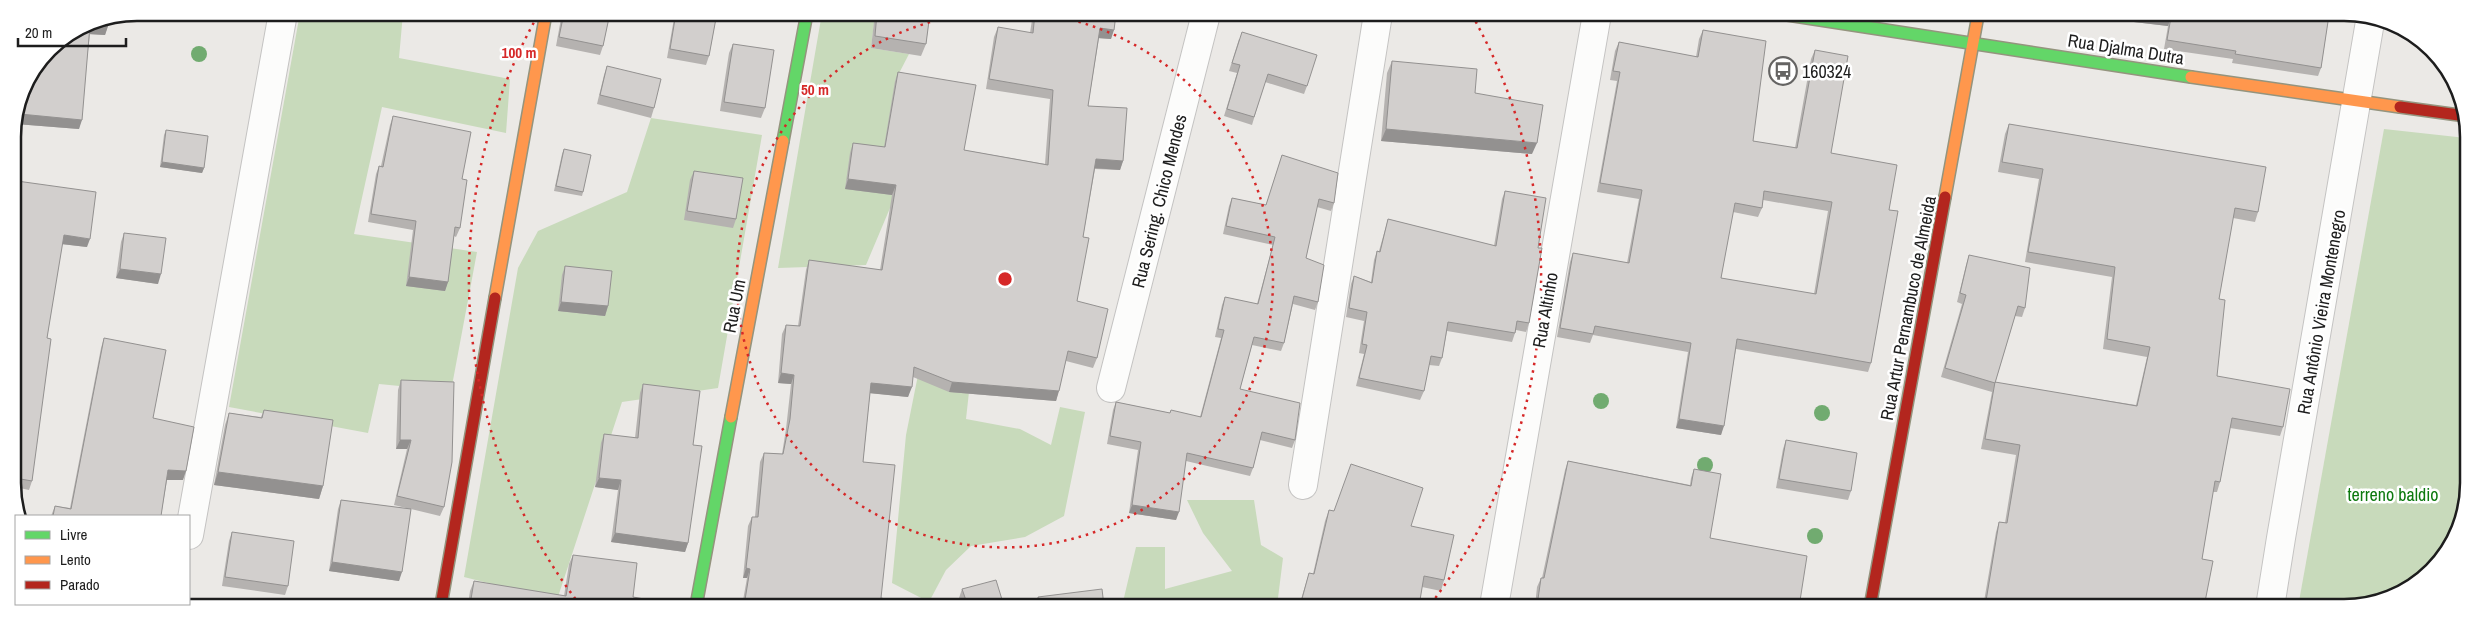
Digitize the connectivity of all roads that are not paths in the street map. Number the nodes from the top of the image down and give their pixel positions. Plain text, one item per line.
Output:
1 (281, 21) edge
2 (545, 21) edge
3 (806, 21) edge
4 (1204, 21) edge
5 (1377, 21) edge
6 (1596, 21) edge
7 (1825, 21) edge
8 (1977, 21) edge
9 (2370, 24) edge
10 (1974, 44) junction
11 (2358, 102) junction
12 (2458, 115) edge
13 (1111, 388) dead end
14 (1304, 485) dead end
15 (190, 529) edge
16 (442, 599) edge
17 (697, 599) edge
18 (1495, 599) edge
19 (1871, 599) edge
20 (2271, 599) edge

1 - 15 street
2 - 16 street
3 - 17 street, Rua Um
4 - 13 street, Rua Sering. Chico Mendes
5 - 14 street
6 - 18 street, Rua Altinho
7 - 10 street, Rua Djalma Dutra
8 - 10 street, Rua Artur Pernambuco de Almeida
9 - 11 street, Rua Antônio Vieira Montenegro
10 - 11 street, Rua Djalma Dutra
10 - 19 street, Rua Artur Pernambuco de Almeida
11 - 12 street, Rua Djalma Dutra
11 - 20 street, Rua Antônio Vieira Montenegro

